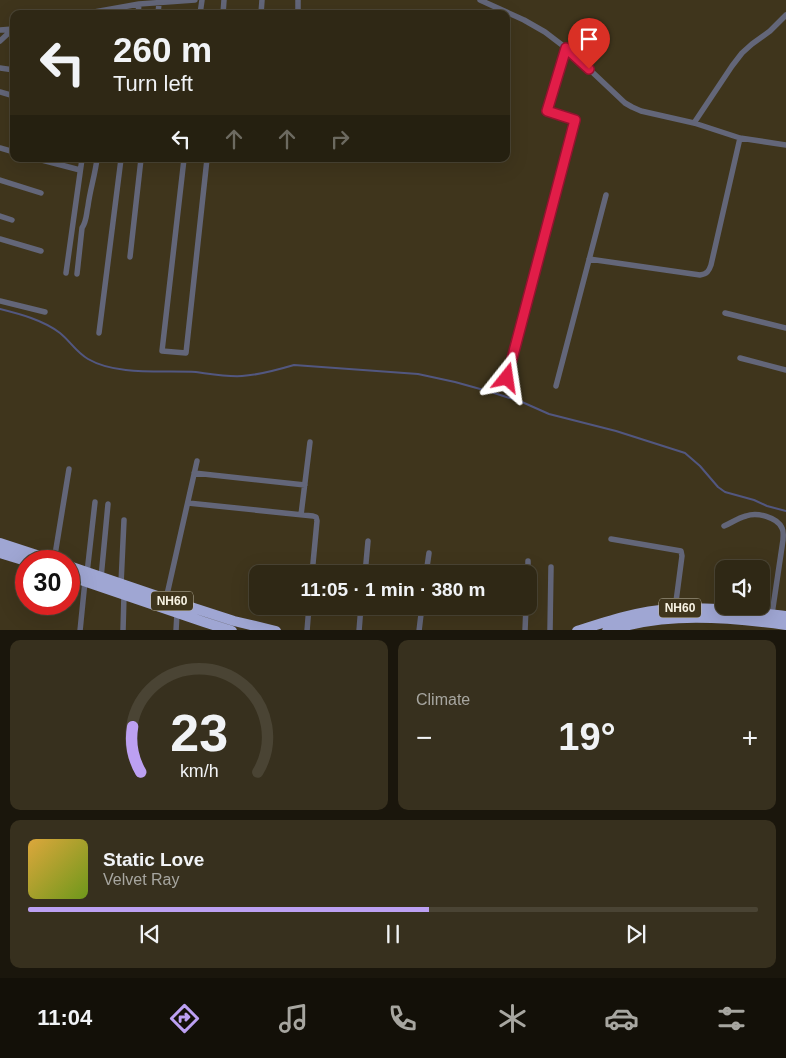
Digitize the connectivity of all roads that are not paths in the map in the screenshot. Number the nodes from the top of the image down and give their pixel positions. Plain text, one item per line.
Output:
1 (195, 0) edge
2 (480, 0) edge
3 (159, 3) junction
4 (139, 4) junction
5 (115, 10) edge
6 (138, 10) edge
7 (158, 10) edge
8 (502, 10) edge
9 (510, 14) edge
10 (786, 15) edge
11 (10, 32) edge
12 (0, 41) edge
13 (566, 48) junction
14 (694, 124) junction
15 (740, 138) junction
16 (786, 145) edge
17 (49, 162) edge
18 (81, 162) edge
19 (96, 162) edge
20 (122, 162) edge
21 (141, 162) edge
22 (184, 162) edge
23 (207, 162) edge
24 (80, 170) junction
25 (0, 180) edge
26 (41, 193) dead end
27 (606, 195) dead end
28 (0, 216) edge
29 (12, 220) dead end
30 (0, 239) edge
31 (41, 250) dead end
32 (130, 257) dead end
33 (589, 260) junction
34 (66, 273) dead end
35 (76, 274) dead end
36 (0, 301) edge
37 (45, 312) dead end
38 (725, 313) dead end
39 (786, 328) edge
40 (99, 333) dead end
41 (740, 358) dead end
42 (786, 370) edge
43 (507, 378) dead end
44 (556, 386) dead end
45 (310, 442) dead end
46 (197, 462) dead end
47 (69, 468) dead end
48 (194, 473) junction
49 (305, 485) junction
50 (95, 502) dead end
51 (188, 503) junction
52 (108, 504) dead end
53 (301, 515) junction
54 (124, 520) dead end
55 (724, 526) dead end
56 (611, 540) dead end
57 (368, 541) dead end
58 (0, 543) edge
59 (21, 550) edge
60 (56, 550) edge
61 (0, 553) edge
62 (429, 553) dead end
63 (15, 558) edge
64 (528, 561) dead end
65 (313, 565) edge
66 (366, 565) edge
67 (427, 565) edge
68 (528, 565) edge
69 (551, 566) dead end
70 (80, 573) edge
71 (80, 577) edge
72 (86, 577) junction
73 (101, 578) junction
74 (121, 584) junction
75 (124, 595) junction
76 (166, 599) junction
77 (675, 609) junction
78 (177, 613) junction
79 (772, 614) junction
80 (308, 615) edge
81 (360, 615) edge
82 (421, 615) edge
83 (526, 615) edge
84 (786, 616) edge
85 (786, 624) edge
86 (204, 626) edge
87 (80, 630) edge
88 (123, 630) edge
89 (176, 630) edge
90 (232, 630) edge
91 (276, 630) edge
92 (307, 630) edge
93 (359, 630) edge
94 (419, 630) edge
95 (525, 630) edge
96 (550, 630) edge
97 (577, 630) edge
98 (606, 630) edge

1 - 3 street
2 - 8 street
3 - 4 street
3 - 7 street
4 - 5 street
4 - 6 street
9 - 13 street
10 - 14 street
11 - 12 street
13 - 14 street
13 - 43 street
14 - 15 street
15 - 16 street
15 - 33 street
17 - 24 street
18 - 24 street
19 - 35 street
20 - 40 street
21 - 32 street
22 - 23 street
24 - 34 street
25 - 26 street
27 - 33 street
28 - 29 street
30 - 31 street
33 - 44 street
36 - 37 street
38 - 39 street
41 - 42 street
45 - 49 street
46 - 48 street
47 - 60 street
48 - 49 street
48 - 51 street
49 - 53 street
50 - 72 street
51 - 53 street
51 - 76 street
52 - 73 street
53 - 65 street
54 - 74 street
55 - 79 street
56 - 77 street
57 - 66 street
58 - 59 highway
61 - 63 highway
62 - 67 street
64 - 68 street
69 - 96 street
70 - 72 highway, NH60
71 - 72 highway, NH60
72 - 73 highway, NH60
72 - 75 highway, NH60
72 - 87 street
73 - 74 highway, NH60
74 - 76 highway, NH60
75 - 78 highway, NH60
75 - 88 street
76 - 91 highway, NH60
77 - 79 highway, NH60
77 - 97 highway, NH60
78 - 86 highway, NH60
78 - 89 street
79 - 84 highway, NH60
80 - 92 street
81 - 93 street
82 - 94 street
83 - 95 street
85 - 98 highway, NH60
86 - 90 highway, NH60

